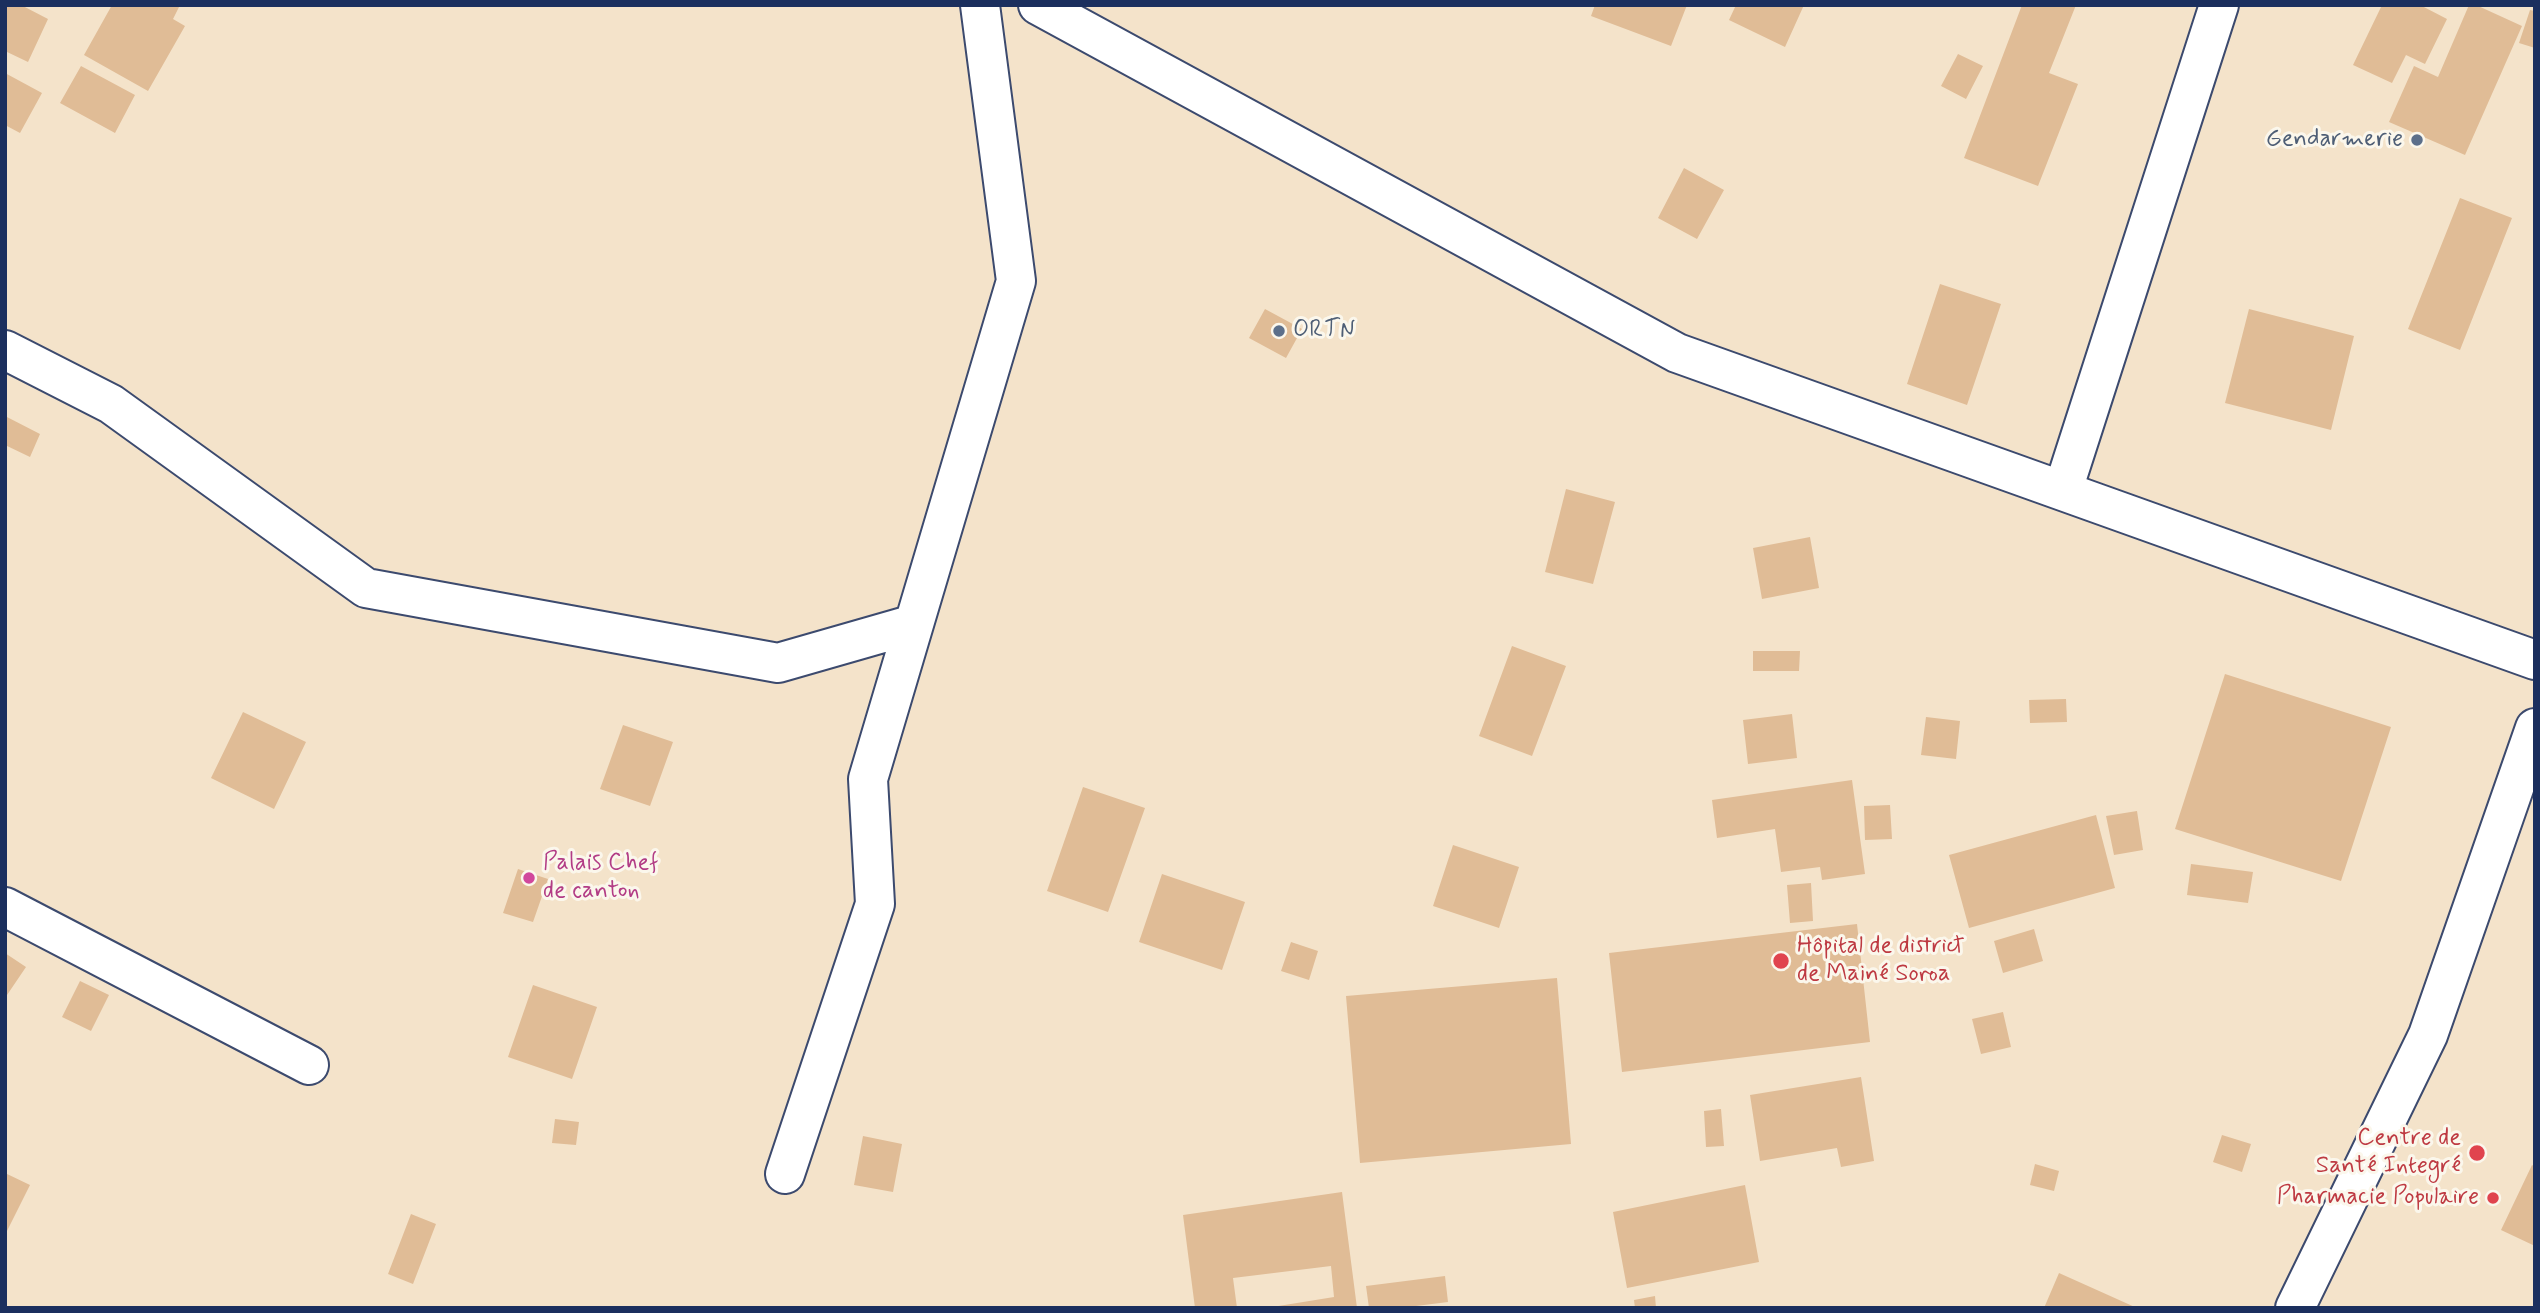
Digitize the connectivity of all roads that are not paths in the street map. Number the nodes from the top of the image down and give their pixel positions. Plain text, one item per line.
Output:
1 (980, 5) edge
2 (1038, 5) edge
3 (2219, 5) edge
4 (5, 350) edge
5 (2063, 490) junction
6 (914, 624) junction
7 (2535, 660) edge
8 (2535, 728) edge
9 (5, 907) edge
10 (309, 1065) dead end
11 (785, 1174) dead end
12 (2295, 1308) edge

1 - 6 street
2 - 5 street
3 - 5 street
4 - 6 street
5 - 7 street
6 - 11 street
8 - 12 street
9 - 10 street

